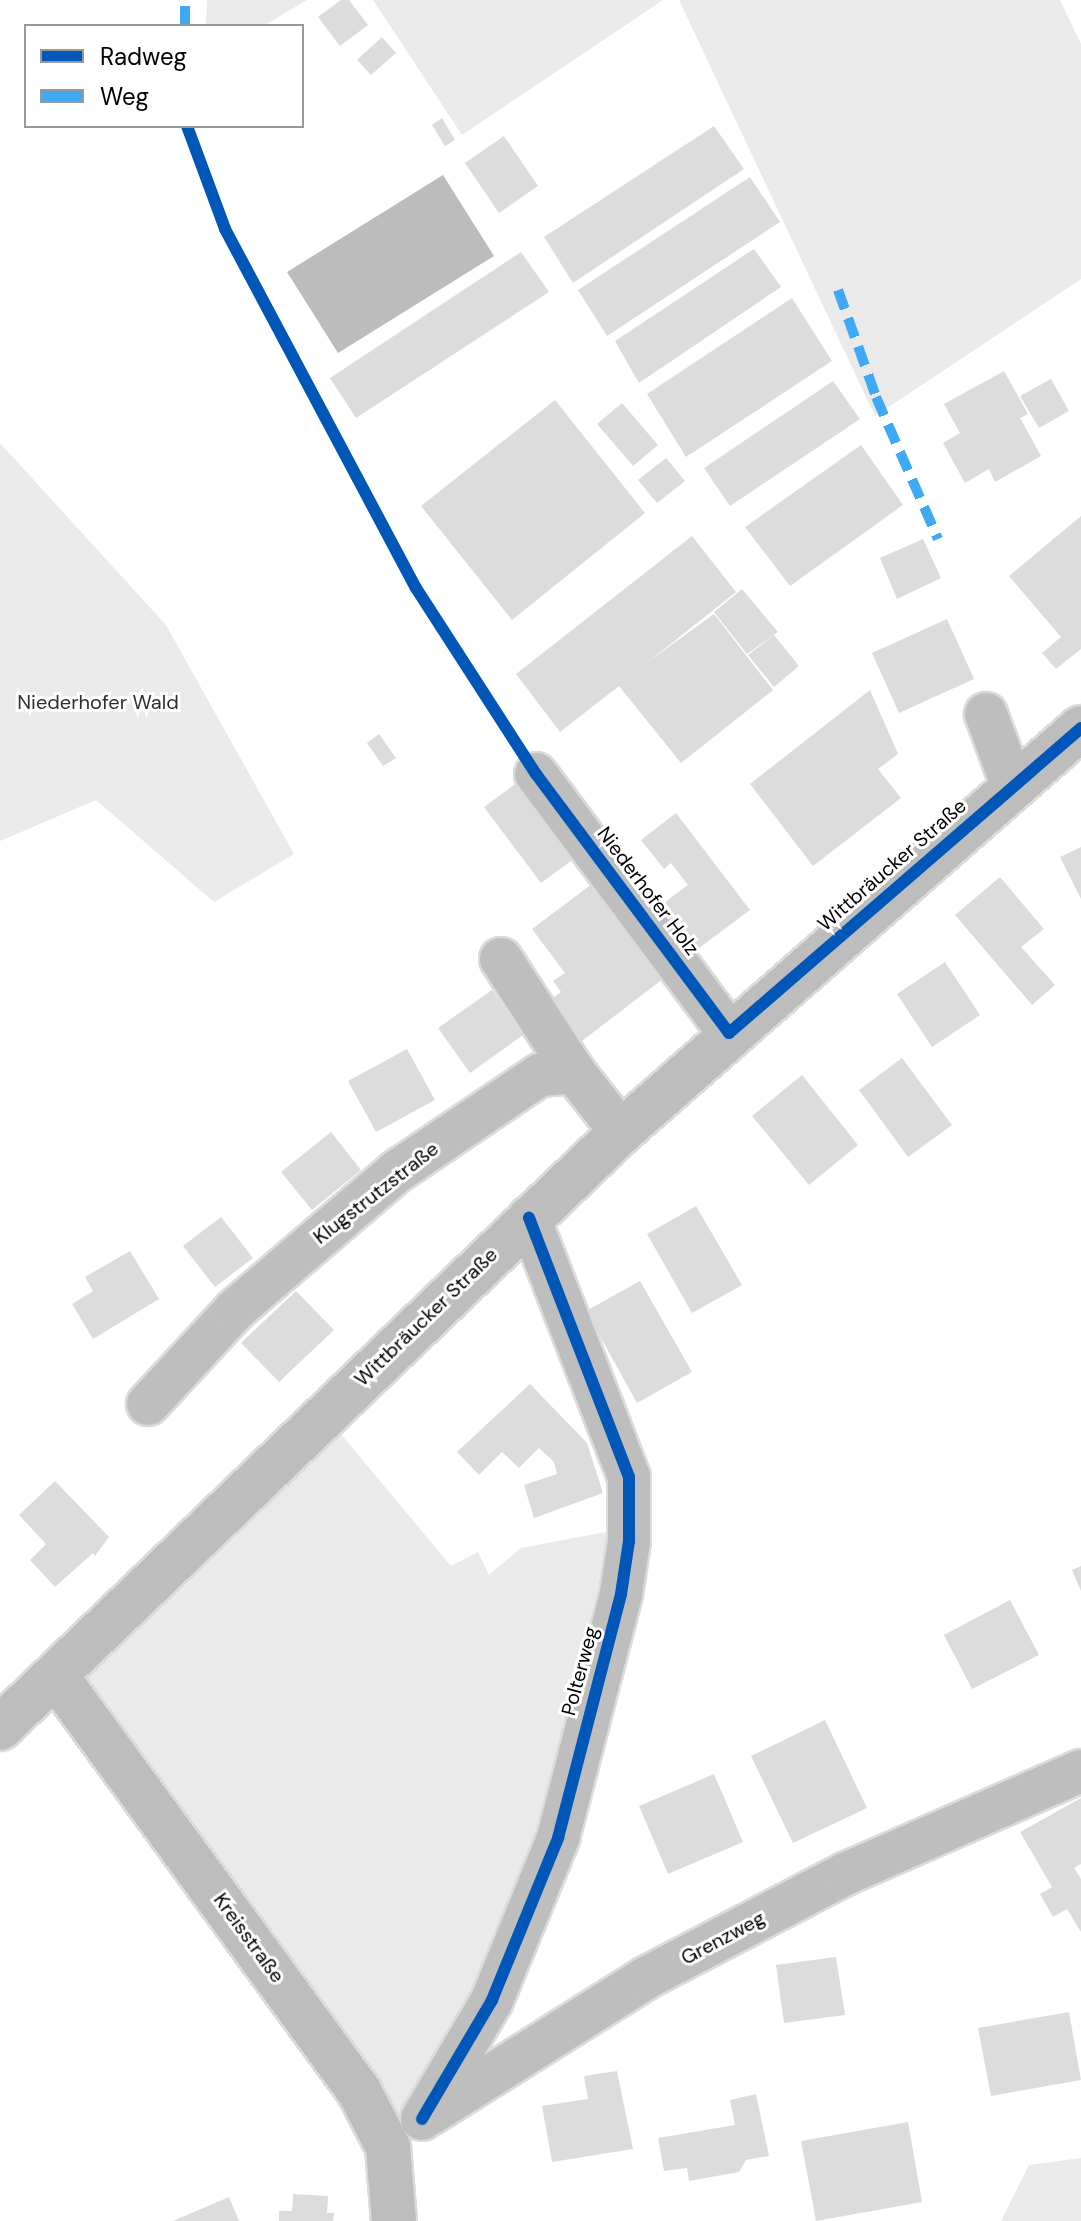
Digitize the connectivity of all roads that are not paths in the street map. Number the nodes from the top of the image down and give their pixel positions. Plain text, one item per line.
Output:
1 (986, 714) dead end
2 (1081, 728) edge
3 (536, 774) dead end
4 (1013, 787) junction
5 (501, 959) dead end
6 (729, 1033) junction
7 (574, 1072) junction
8 (621, 1132) junction
9 (529, 1218) junction
10 (148, 1404) dead end
11 (56, 1676) junction
12 (4, 1713) edge
13 (1081, 1771) edge
14 (422, 2119) junction
15 (388, 2147) junction
16 (394, 2221) edge

1 - 4 street
2 - 4 main road, Wittbräucker Straße
3 - 6 street, Niederhofer Holz
4 - 6 main road, Wittbräucker Straße
5 - 7 street
6 - 8 main road, Wittbräucker Straße
7 - 8 street
7 - 10 street, Klugstrutzstraße
8 - 9 main road, Wittbräucker Straße
9 - 11 main road, Wittbräucker Straße
9 - 14 street, Polterweg
11 - 12 main road, Wittbräucker Straße
11 - 15 main road, Kreisstraße
13 - 14 street, Grenzweg
14 - 15 street, Grenzweg
15 - 16 main road, Kreisstraße

